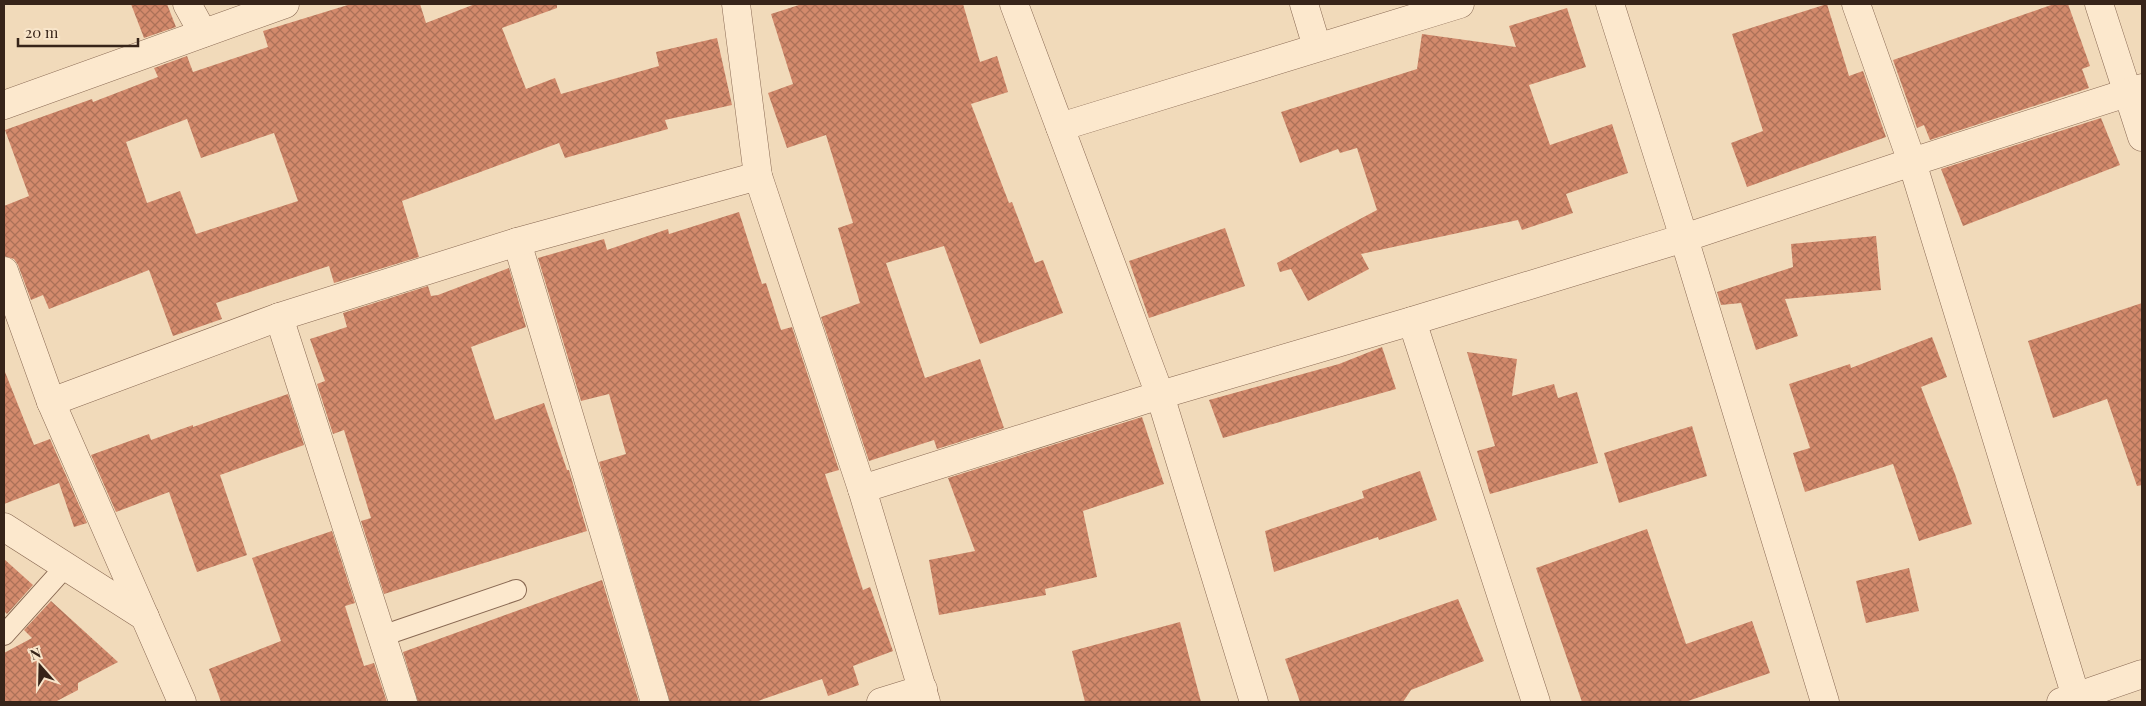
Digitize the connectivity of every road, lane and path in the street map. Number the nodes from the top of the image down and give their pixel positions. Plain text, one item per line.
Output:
1 (187, 4) edge
2 (285, 4) edge
3 (736, 4) edge
4 (1014, 4) edge
5 (1304, 4) edge
6 (1460, 4) edge
7 (1610, 4) edge
8 (1856, 4) edge
9 (2100, 4) edge
10 (203, 33) junction
11 (1317, 46) junction
12 (2135, 90) edge
13 (4, 105) edge
14 (1060, 127) junction
15 (2142, 137) edge
16 (1912, 162) junction
17 (758, 176) junction
18 (1684, 238) junction
19 (517, 242) junction
20 (4, 271) edge
21 (280, 317) junction
22 (1412, 321) junction
23 (1160, 396) junction
24 (51, 402) junction
25 (862, 489) junction
26 (4, 527) edge
27 (66, 566) junction
28 (516, 590) dead end
29 (145, 617) junction
30 (4, 635) edge
31 (382, 636) junction
32 (2142, 674) edge
33 (924, 696) edge
34 (2069, 700) edge
35 (182, 702) edge
36 (404, 702) edge
37 (655, 702) edge
38 (881, 702) edge
39 (1254, 702) edge
40 (1536, 702) edge
41 (1825, 702) edge

1 - 10 street
2 - 10 street
3 - 17 street
4 - 14 street
5 - 11 street
6 - 11 street
7 - 18 street
8 - 16 street
9 - 12 street
10 - 13 street
11 - 14 street
12 - 15 street
12 - 16 street
14 - 23 street
16 - 18 street
16 - 34 street
17 - 19 street
17 - 25 street
18 - 22 street
18 - 41 street
19 - 21 street
19 - 37 street
20 - 24 street
21 - 24 street
21 - 31 street
22 - 23 street
22 - 40 street
23 - 25 street
23 - 39 street
24 - 29 street
25 - 33 street
26 - 27 street
27 - 29 street
27 - 30 lane
28 - 31 lane
29 - 35 street
31 - 36 street
32 - 34 street
33 - 38 street

